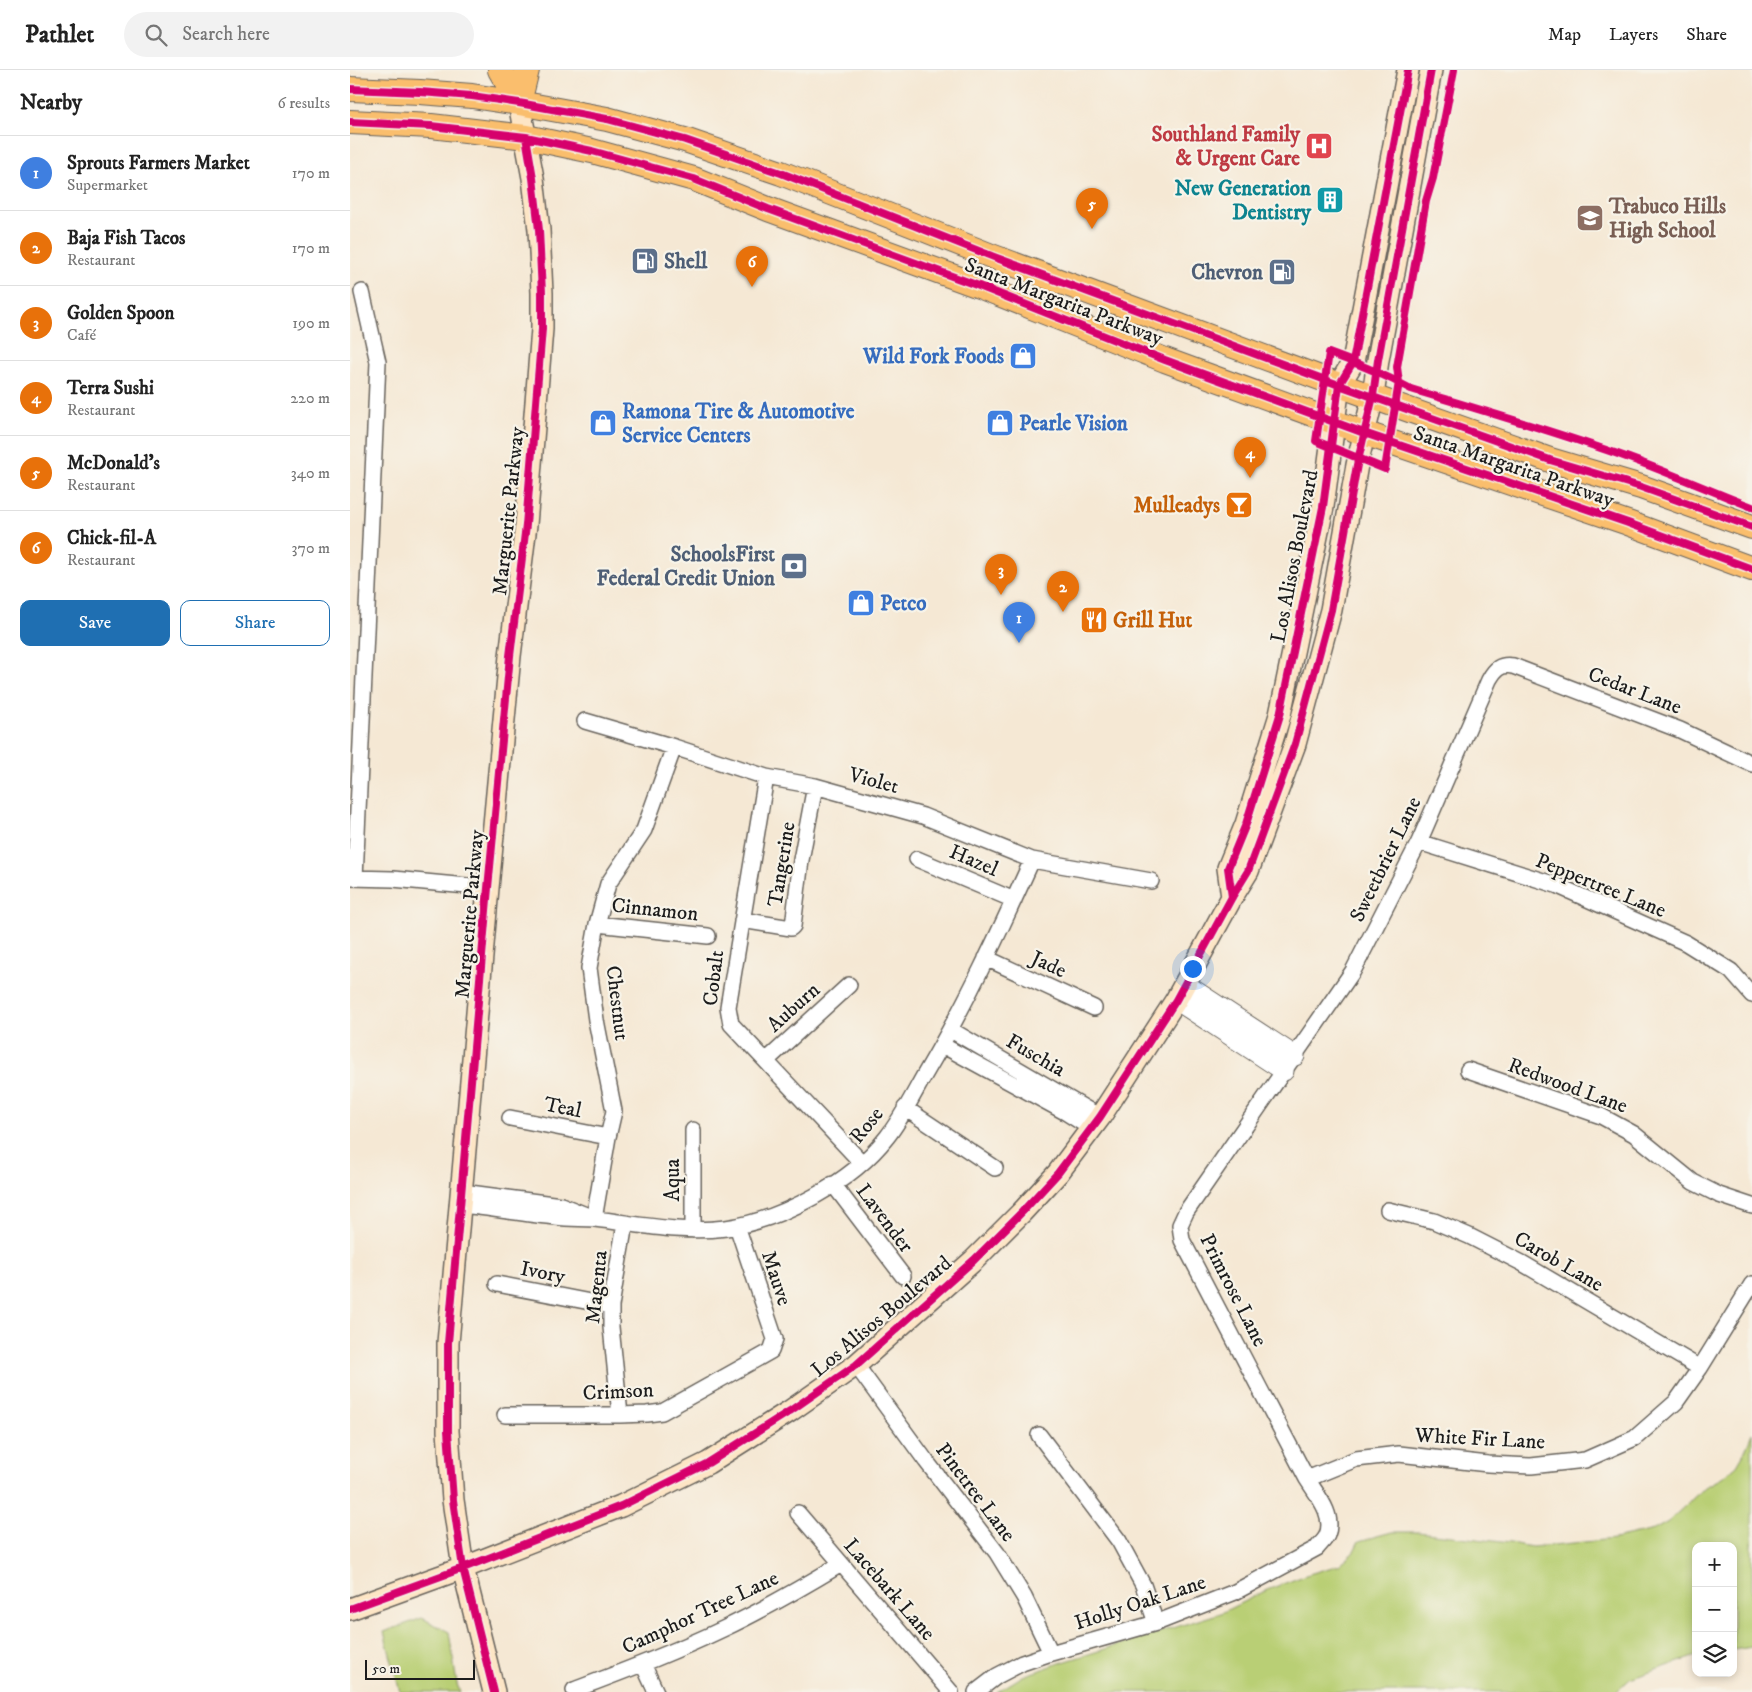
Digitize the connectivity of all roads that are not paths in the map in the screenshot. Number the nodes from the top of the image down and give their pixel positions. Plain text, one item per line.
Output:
1 (500, 70) edge
2 (527, 70) edge
3 (1408, 70) edge
4 (1432, 70) edge
5 (350, 89) edge
6 (519, 103) junction
7 (350, 122) edge
8 (526, 137) junction
9 (362, 292) dead end
10 (1339, 385) junction
11 (1373, 396) junction
12 (1335, 421) junction
13 (1364, 433) junction
14 (1752, 527) edge
15 (1752, 570) edge
16 (1500, 667) joint
17 (585, 721) dead end
18 (674, 747) junction
19 (1752, 764) edge
20 (766, 777) junction
21 (815, 786) junction
22 (1419, 842) junction
23 (917, 859) dead end
24 (1032, 860) junction
25 (352, 878) edge
26 (1151, 881) dead end
27 (488, 888) junction
28 (1232, 897) junction
29 (1014, 900) junction
30 (742, 920) junction
31 (598, 924) junction
32 (708, 936) dead end
33 (986, 958) junction
34 (849, 985) dead end
35 (1181, 992) junction
36 (1752, 995) edge
37 (1094, 1008) dead end
38 (951, 1030) junction
39 (942, 1045) junction
40 (766, 1061) junction
41 (1290, 1063) junction
42 (1468, 1070) dead end
43 (905, 1108) junction
44 (510, 1118) dead end
45 (1096, 1123) junction
46 (693, 1130) dead end
47 (608, 1137) junction
48 (862, 1163) junction
49 (995, 1168) dead end
50 (833, 1184) junction
51 (461, 1198) junction
52 (1752, 1206) edge
53 (1388, 1210) dead end
54 (594, 1219) junction
55 (625, 1224) junction
56 (737, 1226) junction
57 (693, 1230) junction
58 (903, 1276) dead end
59 (497, 1284) dead end
60 (1752, 1284) edge
61 (611, 1306) junction
62 (774, 1344) joint
63 (856, 1365) junction
64 (1700, 1368) junction
65 (505, 1415) dead end
66 (620, 1415) junction
67 (1039, 1435) dead end
68 (1307, 1479) junction
69 (798, 1512) dead end
70 (1317, 1548) joint
71 (841, 1564) junction
72 (464, 1568) junction
73 (350, 1609) edge
74 (1156, 1622) junction
75 (1051, 1653) junction
76 (643, 1664) junction
77 (574, 1690) dead end
78 (494, 1692) edge
79 (656, 1692) edge
80 (951, 1692) edge
81 (976, 1692) edge

1 - 6 main road, Marguerite Parkway
2 - 6 main road, Marguerite Parkway
3 - 10 main road, Los Alisos Boulevard
4 - 11 main road, Los Alisos Boulevard
5 - 6 main road, Santa Margarita Parkway
6 - 8 main road, Marguerite Parkway
6 - 10 main road, Santa Margarita Parkway
7 - 8 main road, Santa Margarita Parkway
8 - 12 main road, Santa Margarita Parkway
8 - 27 main road, Marguerite Parkway
9 - 25 street
10 - 11 main road, Santa Margarita Parkway
10 - 12 main road, Los Alisos Boulevard
11 - 13 main road, Los Alisos Boulevard
11 - 14 main road, Santa Margarita Parkway
12 - 13 main road, Santa Margarita Parkway
12 - 28 main road, Los Alisos Boulevard
13 - 15 main road, Santa Margarita Parkway
13 - 28 main road, Los Alisos Boulevard
16 - 19 street, Cedar Lane
16 - 22 street, Sweetbrier Lane
17 - 18 street, Violet
18 - 20 street, Violet
18 - 31 street, Chestnut
20 - 21 street, Violet
20 - 30 street, Cobalt
21 - 24 street, Violet
21 - 30 street, Tangerine
22 - 36 street, Peppertree Lane
22 - 41 street, Sweetbrier Lane
23 - 29 street, Hazel
24 - 26 street, Violet
24 - 29 street, Rose
25 - 27 street
27 - 51 main road, Marguerite Parkway
28 - 35 main road, Los Alisos Boulevard
29 - 33 street, Rose
30 - 40 street, Cobalt
31 - 32 street, Cinnamon
31 - 47 street, Chestnut
33 - 37 street, Jade
33 - 38 street, Rose
34 - 40 street, Auburn
35 - 41 street
35 - 45 main road, Los Alisos Boulevard
38 - 39 street, Rose
38 - 45 street, Fuschia
39 - 43 street, Rose
39 - 45 street, Fuschia
40 - 48 street, Cobalt
41 - 68 street, Primrose Lane
42 - 52 street, Redwood Lane
43 - 48 street, Rose
43 - 49 street
44 - 47 street, Teal
45 - 63 main road, Los Alisos Boulevard
46 - 57 street, Aqua
47 - 54 street, Chestnut
48 - 50 street, Rose
50 - 56 street, Rose
50 - 58 street, Lavender
51 - 54 street, Rose
51 - 72 main road, Marguerite Parkway
53 - 64 street, Carob Lane
54 - 55 street, Rose
55 - 57 street, Rose
55 - 61 street, Magenta
56 - 57 street, Rose
56 - 62 street, Mauve
59 - 61 street, Ivory
60 - 64 street, White Fir Lane
61 - 66 street, Magenta
62 - 66 street, Crimson
63 - 72 main road, Los Alisos Boulevard
63 - 75 street, Pinetree Lane
64 - 68 street, White Fir Lane
65 - 66 street, Crimson
67 - 74 street
68 - 70 street, Primrose Lane
69 - 71 street, Lacebark Lane
70 - 74 street, Holly Oak Lane
71 - 76 street, Camphor Tree Lane
71 - 80 street, Lacebark Lane
72 - 73 main road, Los Alisos Boulevard
72 - 78 main road, Marguerite Parkway
74 - 75 street, Holly Oak Lane
75 - 81 street, Holly Oak Lane
76 - 77 street, Camphor Tree Lane
76 - 79 street

